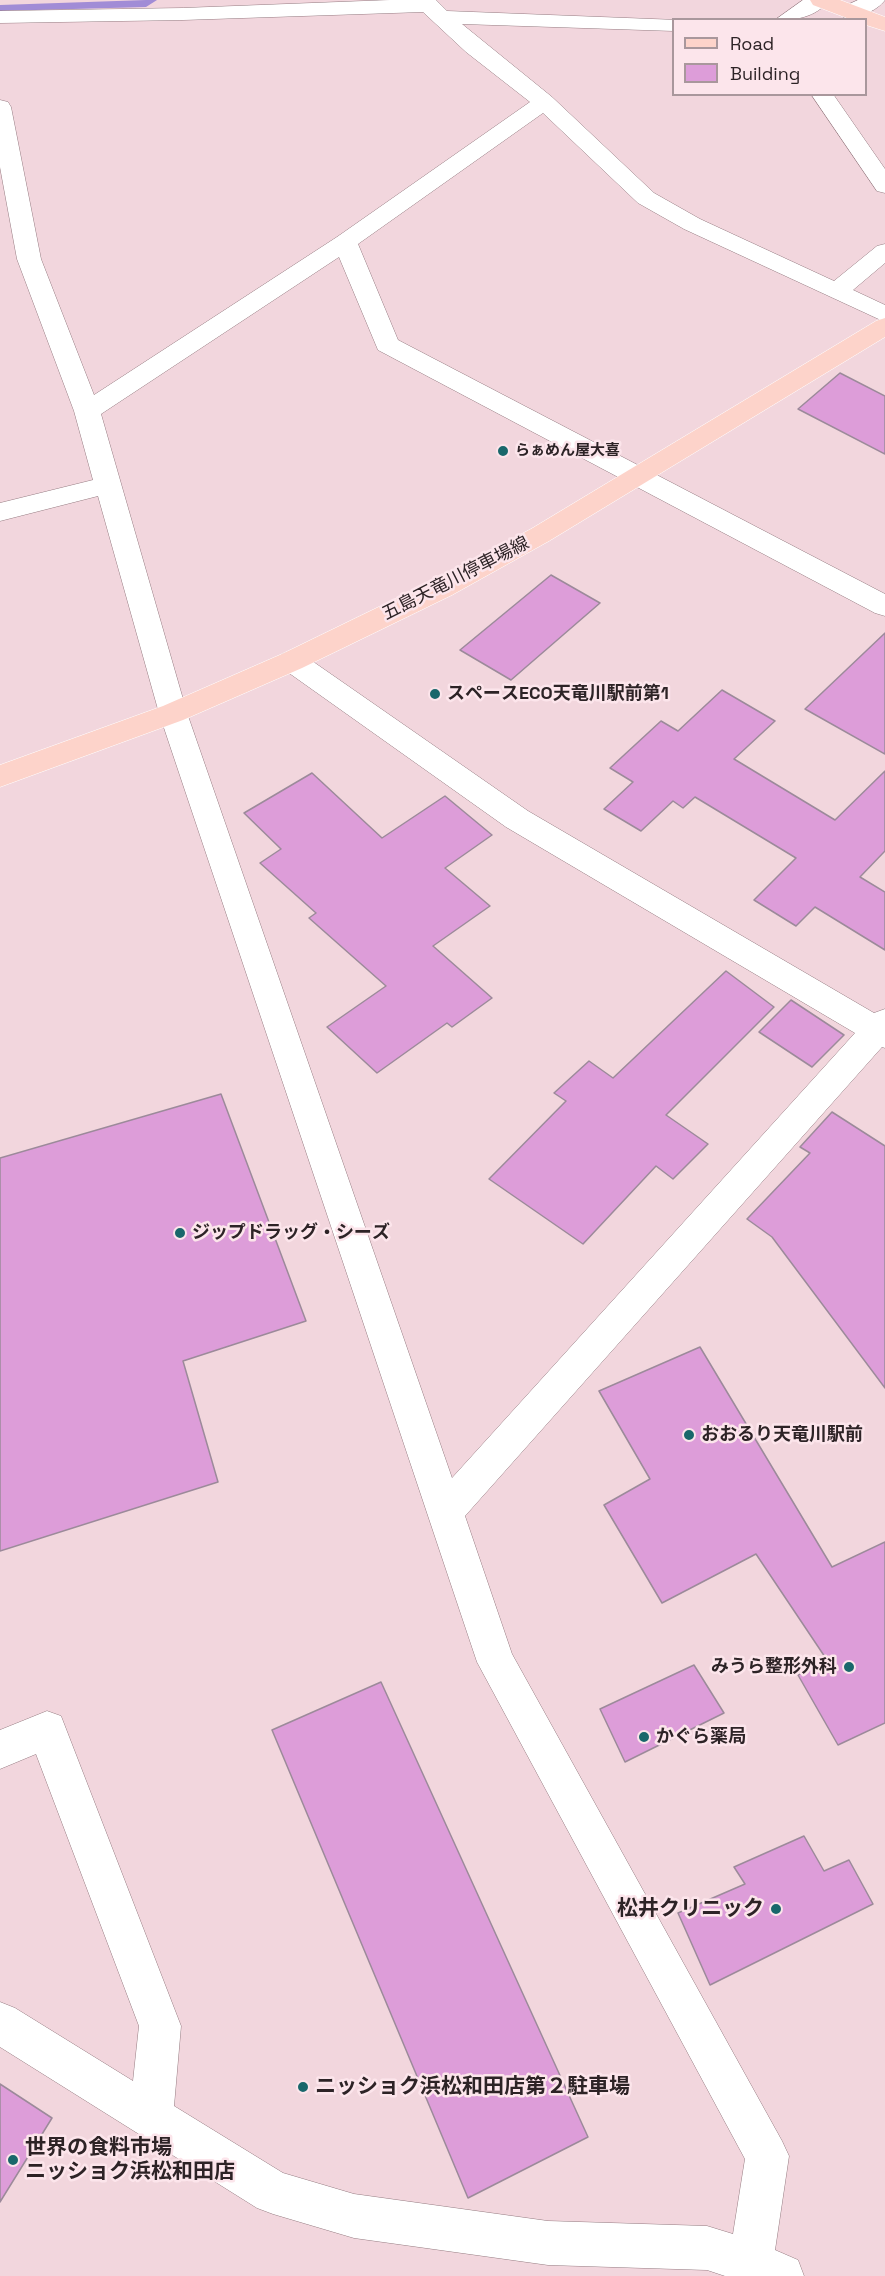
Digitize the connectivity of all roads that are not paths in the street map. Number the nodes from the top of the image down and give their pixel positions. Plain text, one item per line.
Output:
1 (819, 0) edge
2 (874, 0) edge
3 (431, 8) edge
4 (851, 12) junction
5 (0, 17) edge
6 (788, 18) edge
7 (867, 18) edge
8 (867, 18) edge
9 (672, 25) edge
10 (885, 25) edge
11 (823, 96) edge
12 (544, 102) junction
13 (0, 106) edge
14 (885, 186) edge
15 (345, 242) junction
16 (885, 251) edge
17 (836, 291) junction
18 (885, 314) edge
19 (885, 326) edge
20 (87, 411) junction
21 (639, 477) junction
22 (107, 485) junction
23 (0, 512) edge
24 (885, 606) edge
25 (292, 661) junction
26 (173, 713) junction
27 (0, 776) edge
28 (882, 1029) edge
29 (444, 1513) junction
30 (0, 1750) edge
31 (0, 2023) edge
32 (151, 2116) junction
33 (767, 2269) edge

1 - 4 main road
1 - 6 street
2 - 4 street
3 - 5 street
3 - 9 street
3 - 12 street
4 - 8 main road
7 - 10 main road
11 - 14 street
12 - 15 street
12 - 17 street
13 - 20 street
15 - 20 street
15 - 21 street
16 - 17 street
17 - 18 street
19 - 21 main road, 五島天竜川停車場線
20 - 22 street
21 - 24 street
21 - 25 main road, 五島天竜川停車場線
22 - 23 street
22 - 26 street
25 - 26 main road, 五島天竜川停車場線
25 - 28 street
26 - 27 main road, 五島天竜川停車場線
26 - 29 street
28 - 29 street
29 - 33 street
30 - 32 street
31 - 32 street
32 - 33 street

